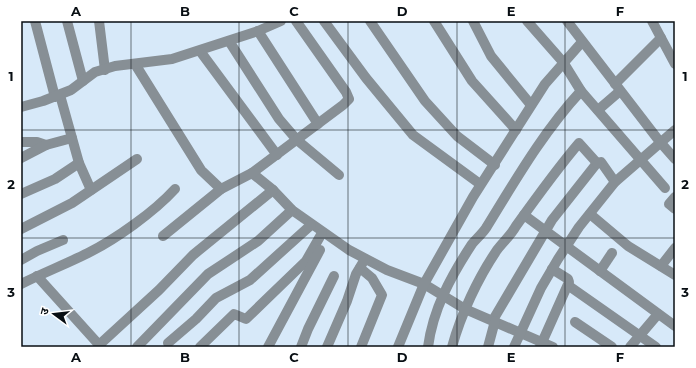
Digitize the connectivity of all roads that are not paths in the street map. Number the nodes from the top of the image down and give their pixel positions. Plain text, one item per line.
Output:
1 (35, 21) edge
2 (67, 21) edge
3 (99, 21) edge
4 (281, 21) edge
5 (296, 21) edge
6 (324, 21) edge
7 (370, 21) edge
8 (434, 21) edge
9 (473, 21) edge
10 (527, 21) edge
11 (567, 21) edge
12 (652, 21) edge
13 (258, 31) junction
14 (661, 38) junction
15 (229, 41) junction
16 (582, 42) junction
17 (200, 51) junction
18 (562, 62) junction
19 (135, 64) junction
20 (675, 64) edge
21 (105, 70) junction
22 (83, 81) junction
23 (617, 88) junction
24 (581, 90) junction
25 (57, 96) junction
26 (531, 105) junction
27 (21, 107) edge
28 (598, 110) junction
29 (318, 124) junction
30 (516, 130) junction
31 (675, 130) edge
32 (72, 138) junction
33 (296, 140) junction
34 (21, 142) edge
35 (660, 142) junction
36 (46, 145) junction
37 (277, 155) junction
38 (21, 158) edge
39 (675, 159) edge
40 (137, 160) dead end
41 (641, 160) junction
42 (79, 163) junction
43 (597, 163) junction
44 (495, 165) junction
45 (252, 173) junction
46 (339, 175) dead end
47 (615, 182) junction
48 (480, 184) junction
49 (665, 188) dead end
50 (176, 189) dead end
51 (221, 189) junction
52 (91, 190) junction
53 (273, 190) junction
54 (21, 194) edge
55 (675, 197) edge
56 (675, 209) edge
57 (292, 210) junction
58 (590, 214) junction
59 (524, 215) junction
60 (311, 225) junction
61 (21, 229) edge
62 (545, 231) junction
63 (324, 234) junction
64 (163, 236) dead end
65 (63, 240) dead end
66 (566, 247) junction
67 (675, 248) edge
68 (612, 253) dead end
69 (21, 260) edge
70 (362, 264) junction
71 (661, 266) junction
72 (552, 269) junction
73 (600, 272) junction
74 (675, 275) edge
75 (37, 276) junction
76 (334, 276) dead end
77 (21, 284) edge
78 (424, 284) junction
79 (568, 286) junction
80 (443, 295) junction
81 (465, 309) junction
82 (658, 314) junction
83 (494, 320) junction
84 (575, 322) dead end
85 (675, 326) edge
86 (520, 332) junction
87 (640, 335) junction
88 (168, 343) dead end
89 (541, 345) edge
90 (100, 346) edge
91 (137, 347) edge
92 (200, 347) edge
93 (268, 347) edge
94 (301, 347) edge
95 (327, 347) edge
96 (361, 347) edge
97 (398, 347) edge
98 (428, 347) edge
99 (452, 347) edge
100 (488, 347) edge
101 (514, 347) edge
102 (553, 347) edge
103 (612, 347) edge
104 (630, 347) edge
105 (656, 347) edge

1 - 25 street
2 - 22 street
3 - 21 street
4 - 13 street
5 - 29 street
6 - 48 street
7 - 44 street
8 - 30 street
9 - 26 street
10 - 18 street
11 - 16 street
12 - 14 street
13 - 15 street
13 - 29 street
14 - 20 street
14 - 23 street
15 - 17 street
15 - 33 street
16 - 18 street
16 - 23 street
17 - 19 street
17 - 37 street
18 - 24 street
18 - 26 street
19 - 21 street
19 - 51 street
21 - 22 street
22 - 25 street
23 - 28 street
23 - 35 street
24 - 28 street
24 - 80 street
25 - 27 street
25 - 32 street
26 - 30 street
28 - 41 street
29 - 33 street
30 - 44 street
31 - 35 street
32 - 36 street
32 - 42 street
33 - 37 street
33 - 46 street
34 - 36 street
35 - 39 street
35 - 41 street
36 - 38 street
37 - 45 street
40 - 52 street
41 - 47 street
41 - 49 street
42 - 52 street
42 - 54 street
43 - 47 street
43 - 59 street
43 - 62 street
44 - 48 street
45 - 51 street
45 - 53 street
47 - 58 street
48 - 78 street
50 - 75 street
51 - 64 street
52 - 61 street
53 - 57 street
53 - 90 street
55 - 56 street
57 - 60 street
57 - 91 street
58 - 66 street
58 - 71 street
59 - 62 street
59 - 81 street
60 - 63 street
60 - 88 street
62 - 66 street
62 - 83 street
63 - 70 street
63 - 92 street
63 - 93 street
65 - 69 street
66 - 72 street
66 - 73 street
67 - 71 street
68 - 73 street
70 - 78 street
70 - 95 street
70 - 96 street
71 - 74 street
72 - 79 street
72 - 86 street
73 - 82 street
75 - 77 street
75 - 90 street
76 - 94 street
78 - 80 street
78 - 97 street
79 - 87 street
79 - 89 street
80 - 81 street
80 - 98 street
81 - 83 street
81 - 99 street
82 - 85 street
82 - 87 street
83 - 86 street
83 - 100 street
84 - 103 street
86 - 89 street
86 - 101 street
87 - 104 street
87 - 105 street
89 - 102 street

